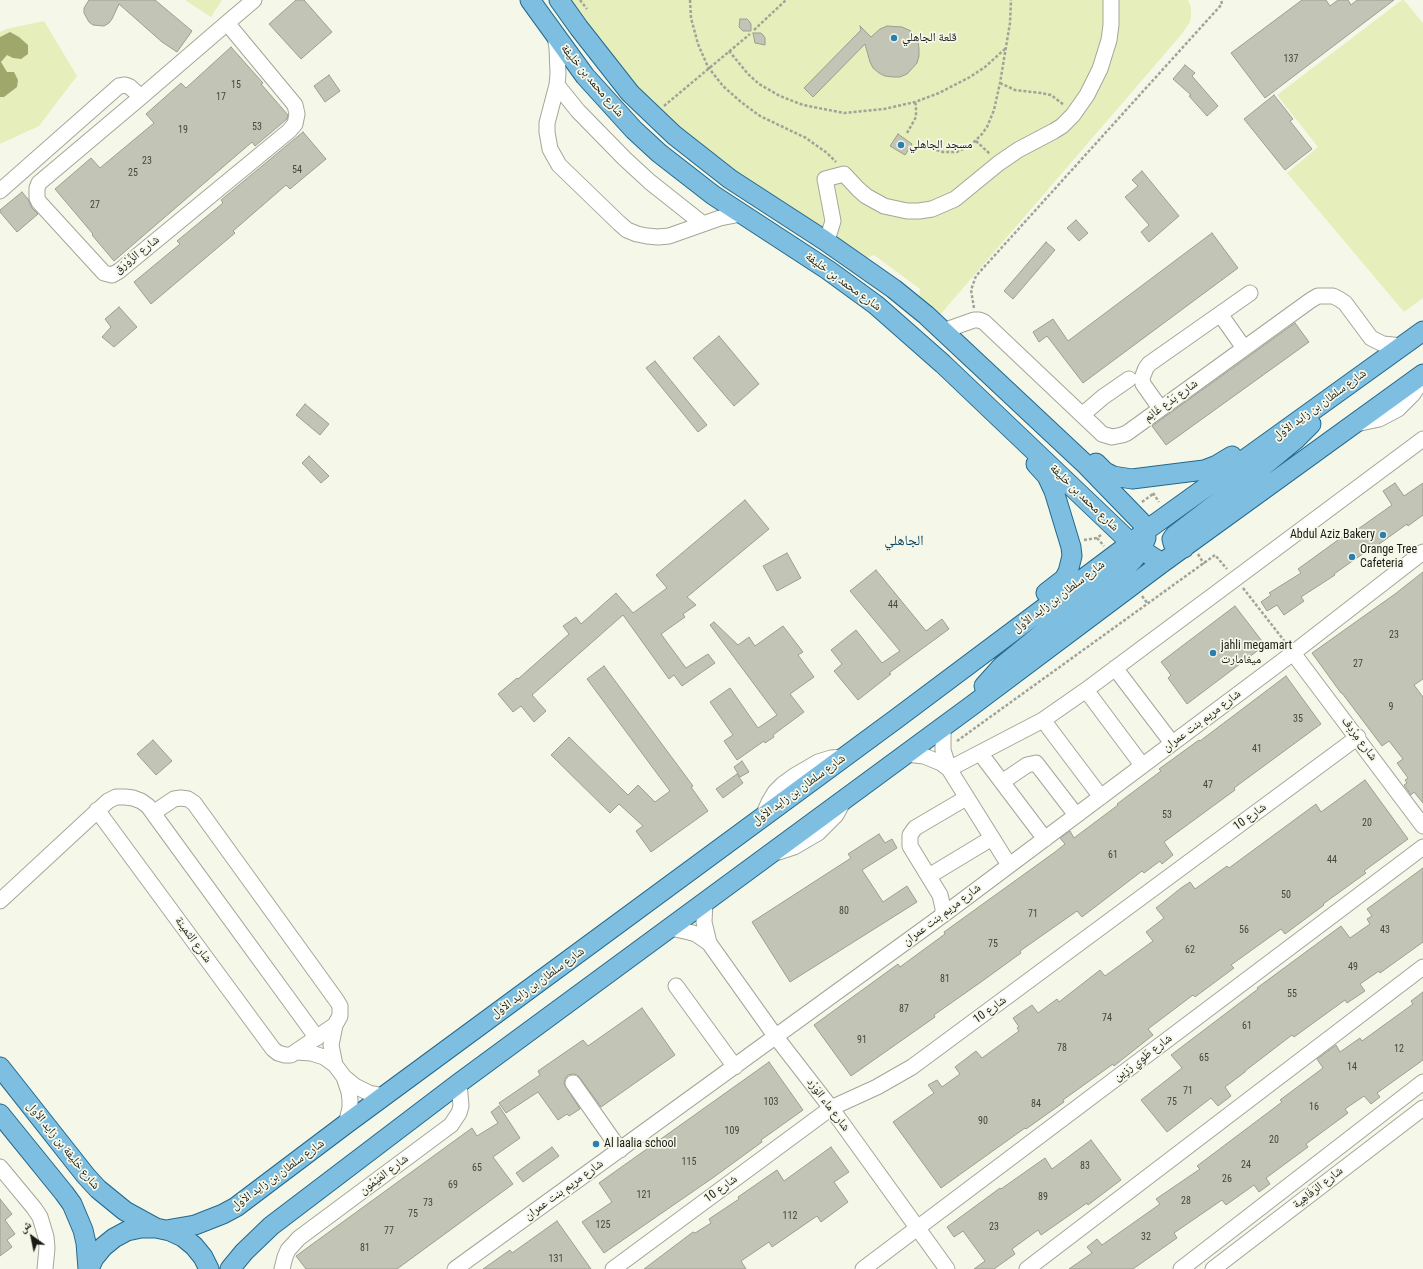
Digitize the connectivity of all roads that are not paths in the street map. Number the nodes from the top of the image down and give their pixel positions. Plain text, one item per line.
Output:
1 (254, 0) edge
2 (530, 0) edge
3 (559, 0) edge
4 (1111, 0) edge
5 (227, 23) junction
6 (555, 36) junction
7 (557, 85) junction
8 (141, 97) junction
9 (0, 191) edge
10 (741, 214) junction
11 (703, 224) junction
12 (824, 240) junction
13 (1250, 293) dead end
14 (1220, 314) junction
15 (944, 331) junction
16 (1423, 331) edge
17 (1402, 346) junction
18 (1244, 348) junction
19 (1423, 374) edge
20 (1423, 378) edge
21 (1129, 379) dead end
22 (1009, 393) junction
23 (1334, 395) junction
24 (1160, 408) junction
25 (989, 409) junction
26 (1082, 415) junction
27 (1353, 424) junction
28 (1423, 439) edge
29 (1148, 529) junction
30 (1136, 547) junction
31 (1184, 548) junction
32 (1423, 552) edge
33 (1162, 563) junction
34 (1005, 637) junction
35 (1293, 653) junction
36 (1115, 668) junction
37 (1086, 690) junction
38 (974, 704) junction
39 (1043, 720) junction
40 (943, 727) junction
41 (1358, 738) junction
42 (1172, 743) junction
43 (980, 753) junction
44 (906, 754) junction
45 (1142, 766) junction
46 (948, 768) junction
47 (1002, 782) junction
48 (1101, 797) junction
49 (966, 798) junction
50 (97, 810) junction
51 (153, 813) junction
52 (1076, 815) junction
53 (1423, 826) edge
54 (992, 838) junction
55 (1045, 839) junction
56 (1423, 847) edge
57 (1009, 865) junction
58 (929, 876) junction
59 (0, 900) edge
60 (706, 901) junction
61 (943, 915) junction
62 (667, 929) junction
63 (709, 943) junction
64 (1423, 967) edge
65 (676, 986) dead end
66 (335, 1025) junction
67 (776, 1037) junction
68 (317, 1038) junction
69 (297, 1052) junction
70 (0, 1067) edge
71 (735, 1067) junction
72 (339, 1071) junction
73 (1423, 1082) edge
74 (459, 1083) junction
75 (573, 1083) dead end
76 (384, 1096) junction
77 (831, 1108) junction
78 (1423, 1108) edge
79 (0, 1114) edge
80 (346, 1124) junction
81 (620, 1150) junction
82 (0, 1166) edge
83 (161, 1229) junction
84 (917, 1229) junction
85 (283, 1263) edge
86 (45, 1269) edge
87 (89, 1269) edge
88 (209, 1269) edge
89 (230, 1269) edge
90 (294, 1269) edge
91 (455, 1269) edge
92 (613, 1269) edge
93 (863, 1269) edge
94 (947, 1269) edge
95 (1027, 1269) edge
96 (1181, 1269) edge
97 (1214, 1269) edge

1 - 5 street, شارع الزَّوْرَق
2 - 6 main road, شارع محمد بن خليفة
3 - 12 main road, شارع محمد بن خليفة
4 - 12 street
5 - 8 street, شارع الزَّوْرَق
5 - 8 street, شارع الزَّوْرَق
6 - 7 street
6 - 10 main road, شارع محمد بن خليفة
7 - 11 street
7 - 11 street
8 - 9 street
10 - 11 street
10 - 25 main road, شارع محمد بن خليفة
12 - 15 main road, شارع محمد بن خليفة
13 - 14 street
14 - 18 street
14 - 24 street
15 - 22 main road, شارع محمد بن خليفة
15 - 26 street, شارع بَدْع غَانِم
16 - 17 main road, شارع سلطان بن زايد الأول
17 - 18 street, شارع بَدْع غَانِم
17 - 23 main road, شارع سلطان بن زايد الأول
18 - 24 street, شارع بَدْع غَانِم
19 - 27 main road
20 - 27 street
21 - 26 street
22 - 23 main road
22 - 29 main road, شارع محمد بن خليفة
23 - 29 main road, شارع سلطان بن زايد الأول
23 - 31 main road
24 - 26 street, شارع بَدْع غَانِم
25 - 30 main road, شارع محمد بن خليفة
25 - 34 main road
27 - 31 main road
28 - 36 street
29 - 30 main road
30 - 33 main road, شارع محمد بن خليفة
30 - 34 main road, شارع سلطان بن زايد الأول
30 - 38 main road
31 - 33 main road
32 - 35 street, شارع مريم بنت عمران
33 - 38 main road
34 - 76 main road, شارع سلطان بن زايد الأول
35 - 41 street, شارع مِرْدِف
35 - 42 street, شارع مريم بنت عمران
36 - 37 street
36 - 42 street
37 - 39 street
37 - 45 street
38 - 40 main road
39 - 43 street
39 - 48 street
40 - 44 main road
40 - 46 street
41 - 53 street, شارع مِرْدِف
41 - 77 street, شارع 10
42 - 45 street, شارع مريم بنت عمران
43 - 46 street
43 - 47 street
44 - 46 street
44 - 60 main road
45 - 48 street, شارع مريم بنت عمران
46 - 49 street
47 - 52 street
47 - 55 street
48 - 52 street, شارع مريم بنت عمران
49 - 54 street
49 - 58 street
50 - 51 street
50 - 59 street
50 - 69 street, شارع الثمينة
51 - 66 street
51 - 68 street
52 - 55 street, شارع مريم بنت عمران
54 - 57 street
54 - 58 street
55 - 57 street, شارع مريم بنت عمران
56 - 84 street, شارع طَوِي رَزِين
57 - 61 street, شارع مريم بنت عمران
58 - 61 street
60 - 62 main road
60 - 63 street, شارع ماء الوَرْد
61 - 67 street, شارع مريم بنت عمران
62 - 63 street, شارع ماء الوَرْد
62 - 74 main road
63 - 67 street, شارع ماء الوَرْد
64 - 95 street
65 - 71 street
66 - 68 street
66 - 72 street
67 - 71 street, شارع مريم بنت عمران
67 - 77 street, شارع ماء الوَرْد
68 - 69 street
69 - 72 street, شارع الثمينة
70 - 83 main road, شارع خليفة بن زايد الأول
71 - 81 street, شارع مريم بنت عمران
72 - 76 street, شارع الثمينة
72 - 80 street
73 - 96 street
74 - 85 street, شارع المَيْمُون
74 - 89 main road
75 - 81 street
76 - 80 main road, شارع سلطان بن زايد الأول
77 - 84 street, شارع ماء الوَرْد
77 - 92 street, شارع 10
78 - 97 street, شارع الرَفَاهِية
79 - 87 main road
80 - 83 main road, شارع سلطان بن زايد الأول
81 - 91 street, شارع مريم بنت عمران
82 - 86 street
83 - 87 main road, شارع سلطان بن زايد الأول
83 - 88 main road, شارع خليفة بن زايد الأول
84 - 93 street, شارع طَوِي رَزِين
84 - 94 street, شارع ماء الوَرْد
85 - 90 street, شارع المَيْمُون

